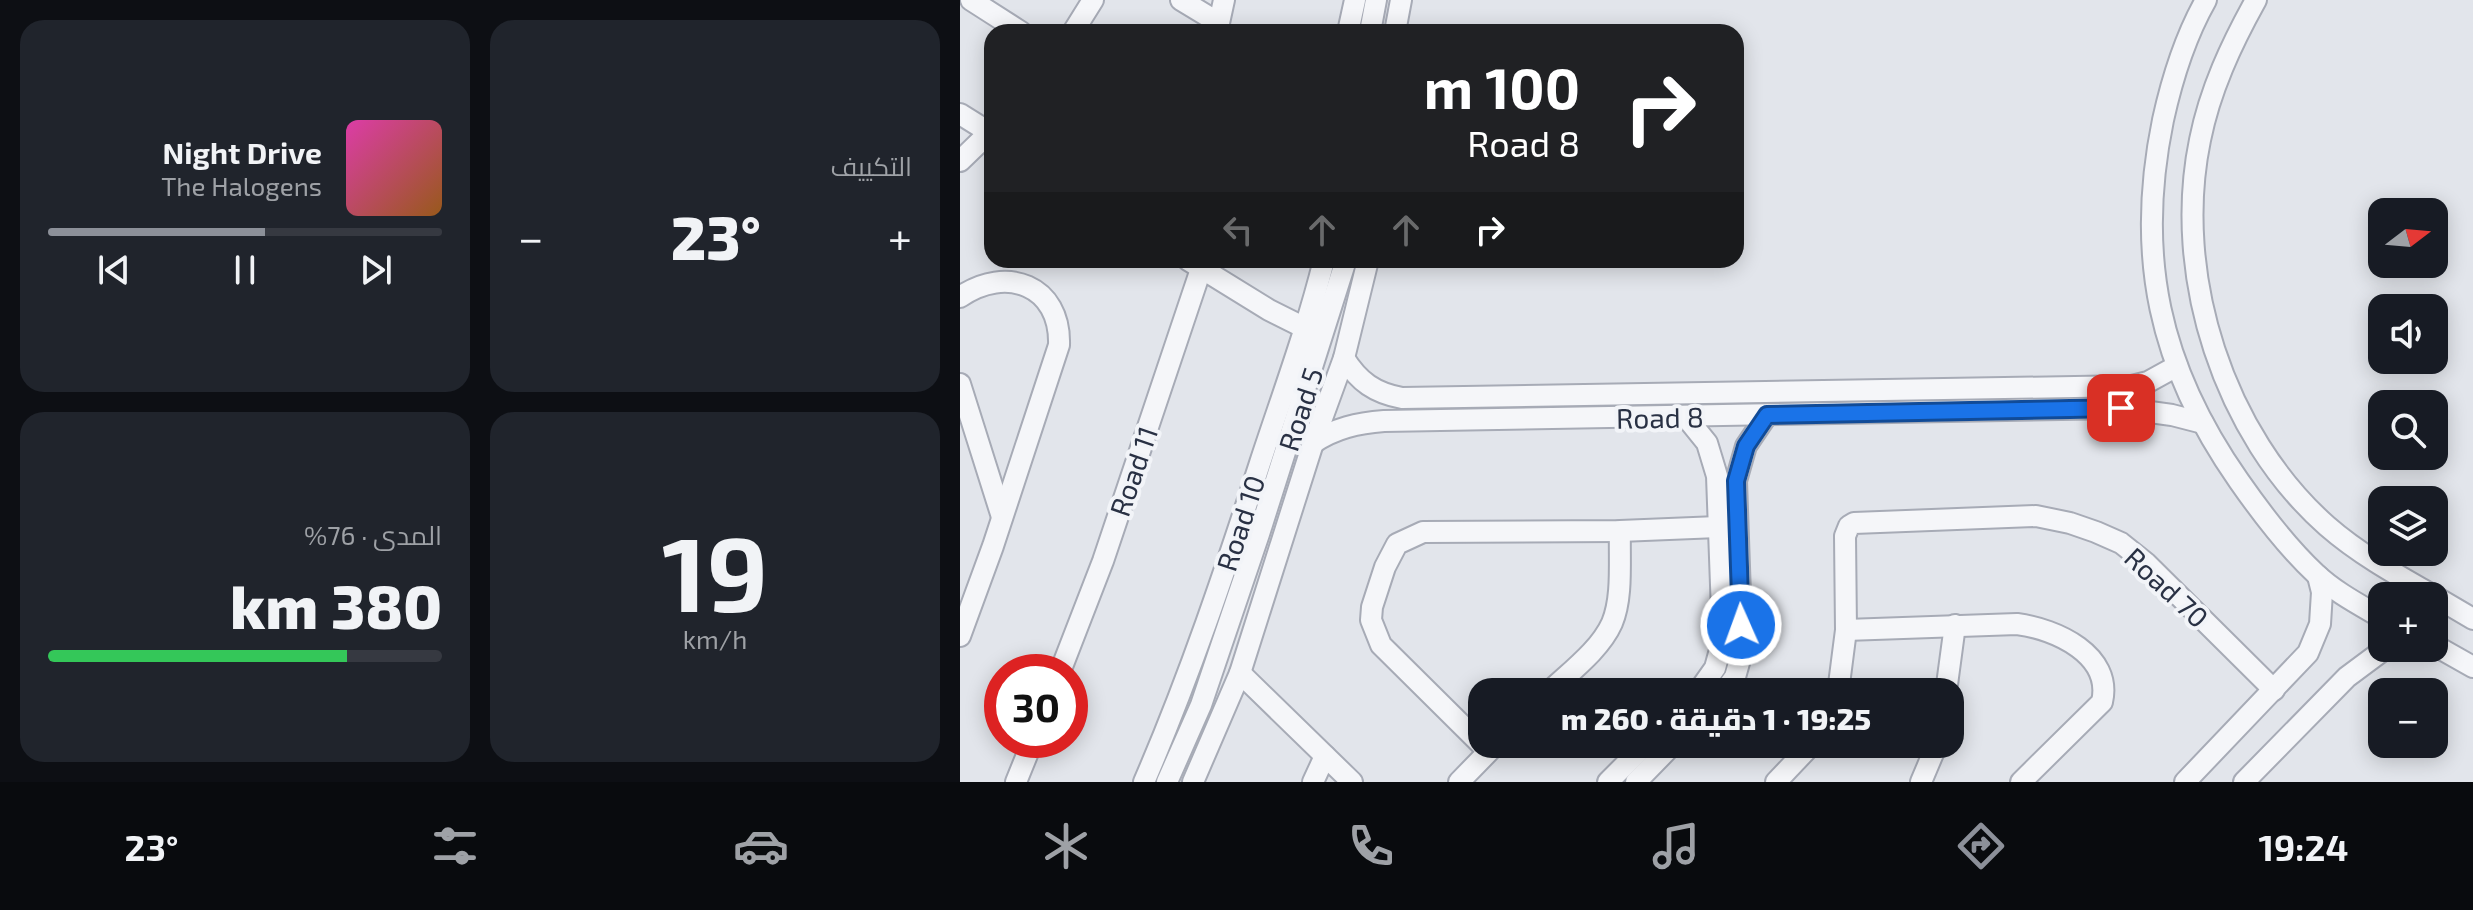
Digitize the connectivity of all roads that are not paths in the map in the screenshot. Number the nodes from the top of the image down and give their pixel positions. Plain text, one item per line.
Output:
1 (971, 0) edge
2 (1093, 0) edge
3 (1181, 0) edge
4 (1224, 0) edge
5 (1355, 0) edge
6 (1376, 0) edge
7 (1401, 0) edge
8 (2206, 0) edge
9 (2256, 0) edge
10 (1008, 24) edge
11 (1078, 24) edge
12 (1215, 24) edge
13 (1220, 24) edge
14 (1350, 24) edge
15 (1372, 24) edge
16 (1396, 24) edge
17 (960, 114) edge
18 (984, 129) edge
19 (984, 139) edge
20 (960, 161) edge
21 (1194, 268) edge
22 (1202, 268) edge
23 (1322, 268) edge
24 (1344, 268) edge
25 (1366, 268) edge
26 (960, 297) edge
27 (1305, 328) junction
28 (1344, 358) junction
29 (2177, 366) junction
30 (960, 384) edge
31 (1767, 415) junction
32 (1686, 417) junction
33 (2203, 423) junction
34 (1313, 443) junction
35 (1002, 517) junction
36 (1718, 527) junction
37 (1620, 531) junction
38 (2318, 576) junction
39 (2411, 582) edge
40 (2448, 604) edge
41 (2368, 609) edge
42 (2473, 619) edge
43 (1955, 625) junction
44 (1846, 630) junction
45 (960, 636) edge
46 (2448, 653) edge
47 (1067, 654) edge
48 (2368, 661) edge
49 (2473, 667) edge
50 (1240, 673) junction
51 (1563, 678) edge
52 (1708, 678) edge
53 (1734, 678) edge
54 (1840, 678) edge
55 (1948, 678) edge
56 (2274, 690) junction
57 (1468, 726) edge
58 (1325, 756) junction
59 (1026, 758) edge
60 (1482, 758) edge
61 (1632, 758) edge
62 (1659, 758) edge
63 (1800, 758) edge
64 (1931, 758) edge
65 (1781, 780) edge
66 (1016, 782) edge
67 (1144, 782) edge
68 (1167, 782) edge
69 (1193, 782) edge
70 (1313, 782) edge
71 (1352, 782) edge
72 (1459, 782) edge
73 (1608, 782) edge
74 (1636, 782) edge
75 (1921, 782) edge
76 (2021, 782) edge
77 (2185, 782) edge
78 (2244, 782) edge

1 - 10 street
2 - 11 street
3 - 12 street
4 - 13 street
5 - 14 street
6 - 15 street
7 - 16 street
8 - 29 street
9 - 39 street
17 - 18 street
19 - 20 street
21 - 47 street, Road 11
22 - 27 street
23 - 27 street, Road 10
24 - 68 street, Road 5
25 - 28 street, Road 5
26 - 35 street
27 - 67 street, Road 10
28 - 29 street, Road 8
28 - 34 street, Road 5
29 - 33 street
30 - 35 street
31 - 32 street, Road 8
31 - 33 street, Road 8
31 - 53 street
32 - 34 street, Road 8
32 - 36 street
33 - 38 street
34 - 50 street, Road 5
35 - 45 street
36 - 37 street
36 - 52 street
37 - 51 street
37 - 57 street
38 - 41 street
38 - 56 street
40 - 42 street
43 - 44 street
43 - 55 street
43 - 76 street
44 - 54 street
44 - 56 street, Road 70
46 - 49 street
48 - 78 street
50 - 58 street
50 - 69 street, Road 5
56 - 77 street
58 - 70 street
58 - 71 street
59 - 66 street
60 - 72 street
61 - 73 street
62 - 74 street
63 - 65 street
64 - 75 street

